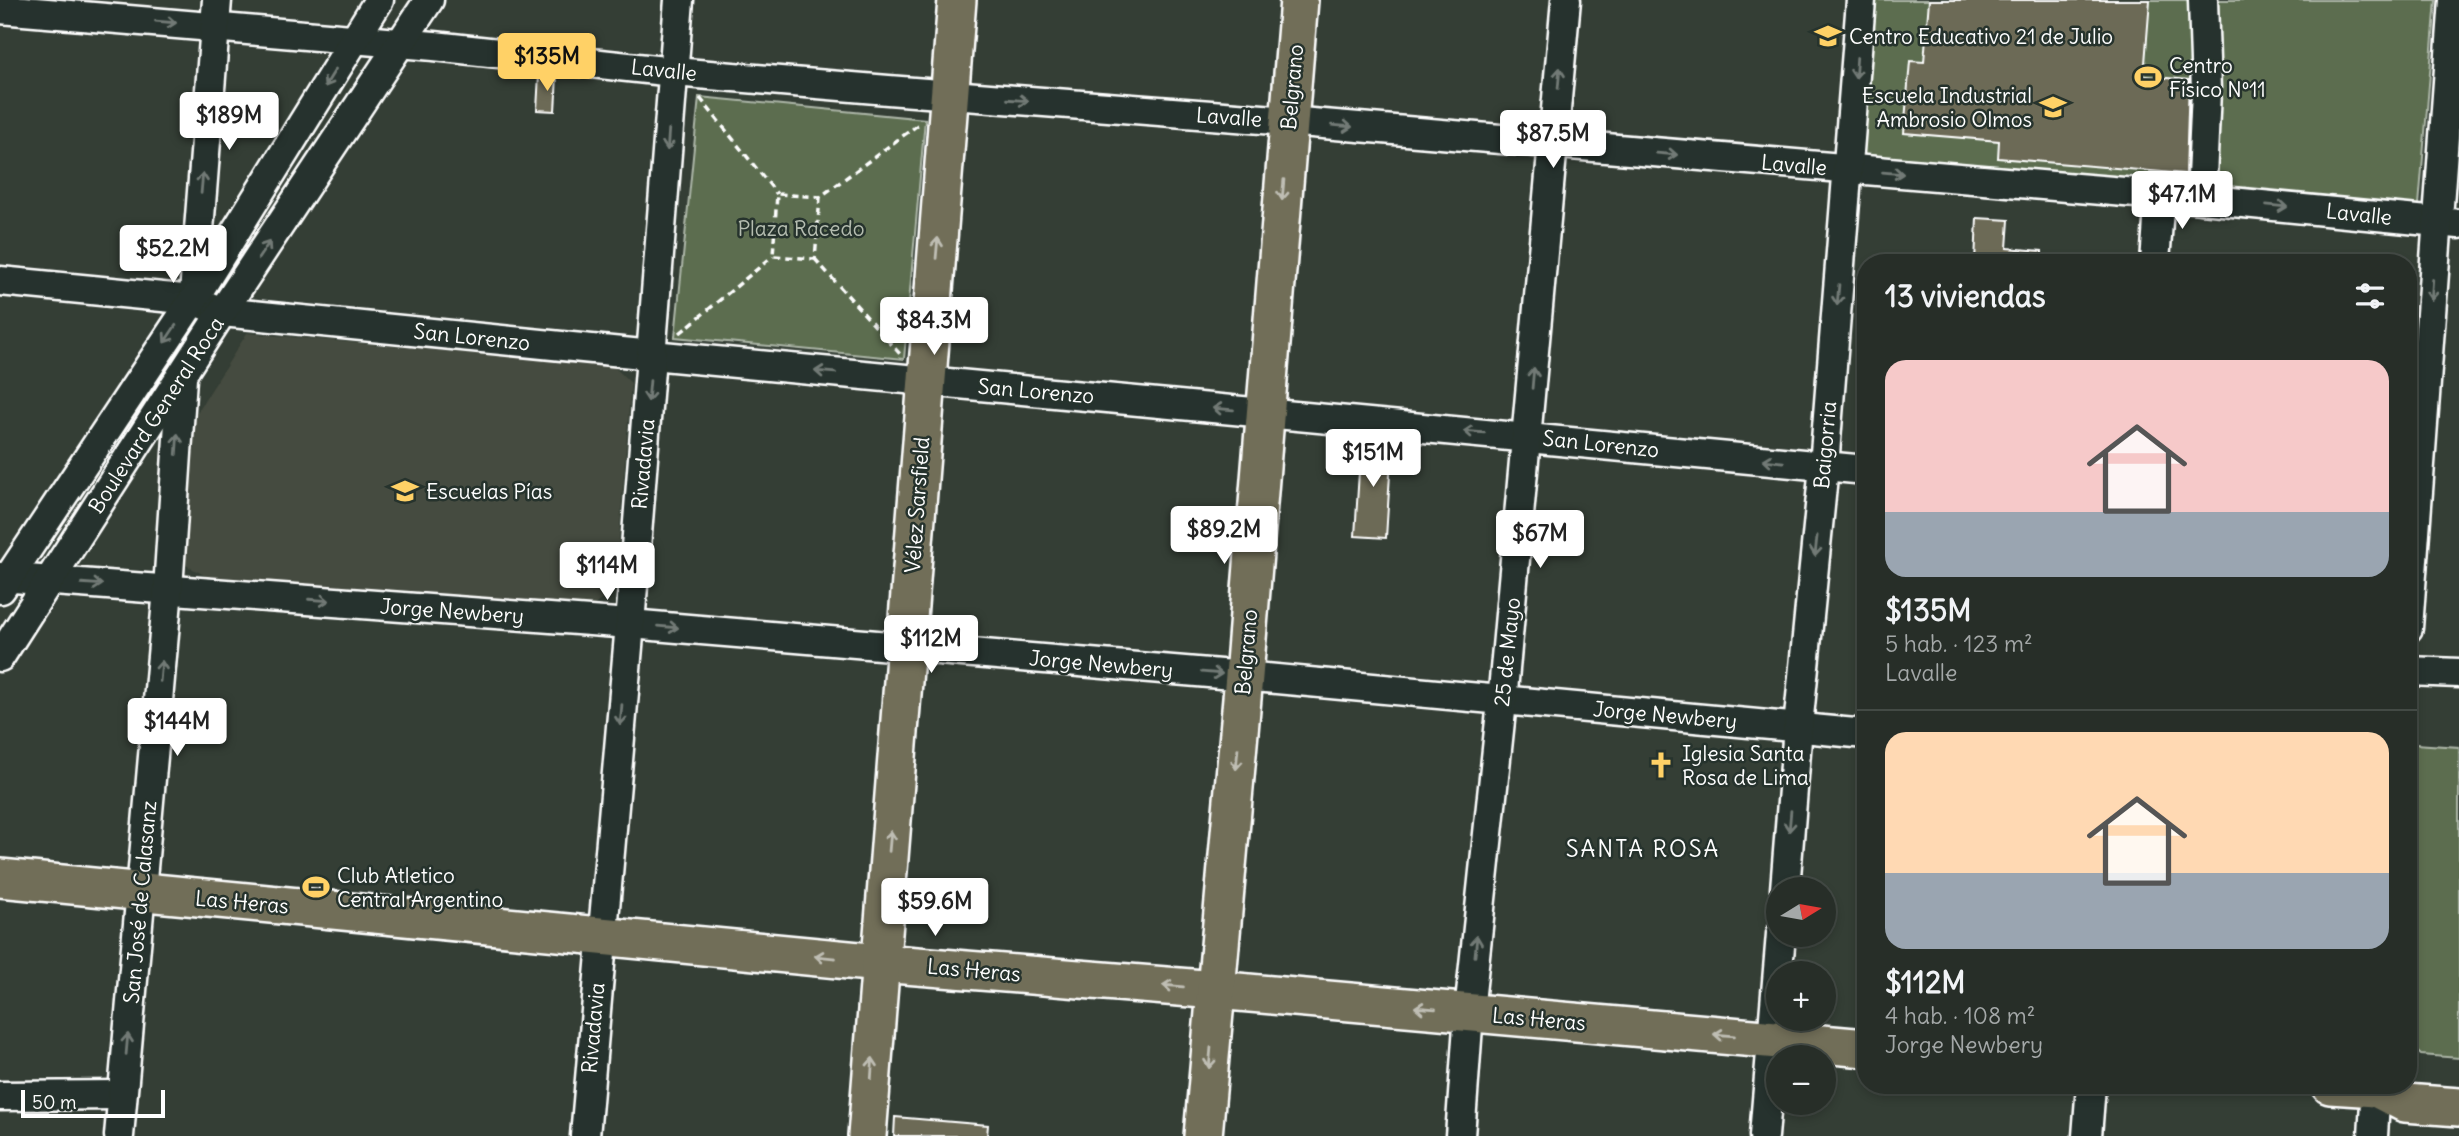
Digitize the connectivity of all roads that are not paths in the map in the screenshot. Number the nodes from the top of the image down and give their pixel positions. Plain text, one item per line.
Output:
1 (379, 0) edge
2 (429, 0) edge
3 (680, 0) edge
4 (957, 0) edge
5 (1299, 0) edge
6 (1566, 0) edge
7 (1861, 0) edge
8 (2203, 0) edge
9 (2454, 0) edge
10 (0, 9) edge
11 (216, 13) edge
12 (354, 39) junction
13 (402, 43) junction
14 (674, 72) junction
15 (950, 95) junction
16 (1289, 121) junction
17 (1553, 145) junction
18 (1848, 169) junction
19 (2160, 195) junction
20 (2201, 199) junction
21 (2448, 223) edge
22 (2156, 254) edge
23 (0, 281) edge
24 (193, 300) junction
25 (222, 312) junction
26 (652, 355) junction
27 (182, 375) junction
28 (926, 381) junction
29 (1265, 413) junction
30 (1528, 436) junction
31 (1824, 466) junction
32 (1857, 469) edge
33 (2417, 475) edge
34 (3, 581) edge
35 (48, 581) junction
36 (168, 589) junction
37 (629, 624) junction
38 (906, 648) junction
39 (0, 657) edge
40 (2417, 671) edge
41 (2459, 673) edge
42 (1244, 676) junction
43 (1502, 702) junction
44 (1798, 727) junction
45 (1857, 733) edge
46 (1785, 877) edge
47 (0, 878) edge
48 (140, 893) junction
49 (601, 934) junction
50 (1780, 947) edge
51 (880, 963) junction
52 (1216, 990) junction
53 (1469, 1012) junction
54 (1772, 1040) junction
55 (1857, 1047) edge
56 (2417, 1085) edge
57 (2459, 1086) edge
58 (2090, 1094) edge
59 (2385, 1094) edge
60 (2396, 1094) edge
61 (122, 1095) junction
62 (0, 1096) edge
63 (2459, 1108) edge
64 (119, 1136) edge
65 (585, 1136) edge
66 (867, 1136) edge
67 (1203, 1136) edge
68 (1460, 1136) edge
69 (1764, 1136) edge
70 (2087, 1136) edge
71 (2373, 1136) edge

1 - 12 street, Boulevard General Roca
2 - 13 street, Boulevard General Roca
3 - 14 street, Rivadavia
4 - 15 main road, Vélez Sarsfield
5 - 16 main road, Belgrano
17 -> 6 street, 25 de Mayo
7 -> 18 street, Baigorria
8 - 20 street
9 - 21 street
10 -> 11 street, Lavalle
11 - 12 street, Lavalle
24 -> 11 street
12 - 13 street, Lavalle
12 -> 24 street, Boulevard General Roca
13 - 14 street, Lavalle
25 -> 13 street, Boulevard General Roca
14 - 15 street, Lavalle
14 -> 26 street, Rivadavia
15 -> 16 street, Lavalle
28 -> 15 main road, Vélez Sarsfield
16 -> 17 street, Lavalle
16 -> 29 main road, Belgrano
17 -> 18 street, Lavalle
30 -> 17 street, 25 de Mayo
18 -> 19 street, Lavalle
18 -> 31 street, Baigorria
19 - 20 street, Lavalle
19 - 22 street
20 -> 21 street, Lavalle
21 -> 33 street
23 - 24 street, San Lorenzo
24 - 25 street, San Lorenzo
24 -> 34 street, Boulevard General Roca
25 - 26 street, San Lorenzo
25 - 27 street, Boulevard General Roca
28 -> 26 street, San Lorenzo
26 -> 37 street, Rivadavia
27 - 35 street, Boulevard General Roca
36 -> 27 street, San José de Calasanz
29 -> 28 street, San Lorenzo
28 - 38 main road, Vélez Sarsfield
30 -> 29 street, San Lorenzo
29 - 42 main road, Belgrano
31 -> 30 street, San Lorenzo
30 - 43 street, 25 de Mayo
31 - 32 street, San Lorenzo
31 -> 44 street, Baigorria
34 - 35 street, Jorge Newbery
35 -> 36 street, Jorge Newbery
35 - 39 street, Boulevard General Roca
36 -> 37 street, Jorge Newbery
48 -> 36 street, San José de Calasanz
37 -> 38 street, Jorge Newbery
37 -> 49 street, Rivadavia
38 -> 42 street, Jorge Newbery
51 -> 38 main road, Vélez Sarsfield
40 - 41 street
42 - 43 street, Jorge Newbery
42 -> 52 main road, Belgrano
43 - 44 street, Jorge Newbery
53 -> 43 street, 25 de Mayo
44 - 45 street, Jorge Newbery
44 -> 46 street, Baigorria
47 - 48 main road, Las Heras
48 - 49 main road, Las Heras
61 -> 48 street, San José de Calasanz
51 -> 49 main road, Las Heras
49 - 65 street, Rivadavia
50 - 54 street
52 -> 51 main road, Las Heras
66 -> 51 main road, Vélez Sarsfield
53 -> 52 main road, Las Heras
52 -> 67 main road, Belgrano
54 -> 53 main road, Las Heras
53 - 68 street, 25 de Mayo
54 - 55 main road, Las Heras
54 - 69 street
56 - 57 main road
58 - 70 street
59 - 71 street
60 - 63 main road
61 - 62 street
61 - 64 street, San José de Calasanz

